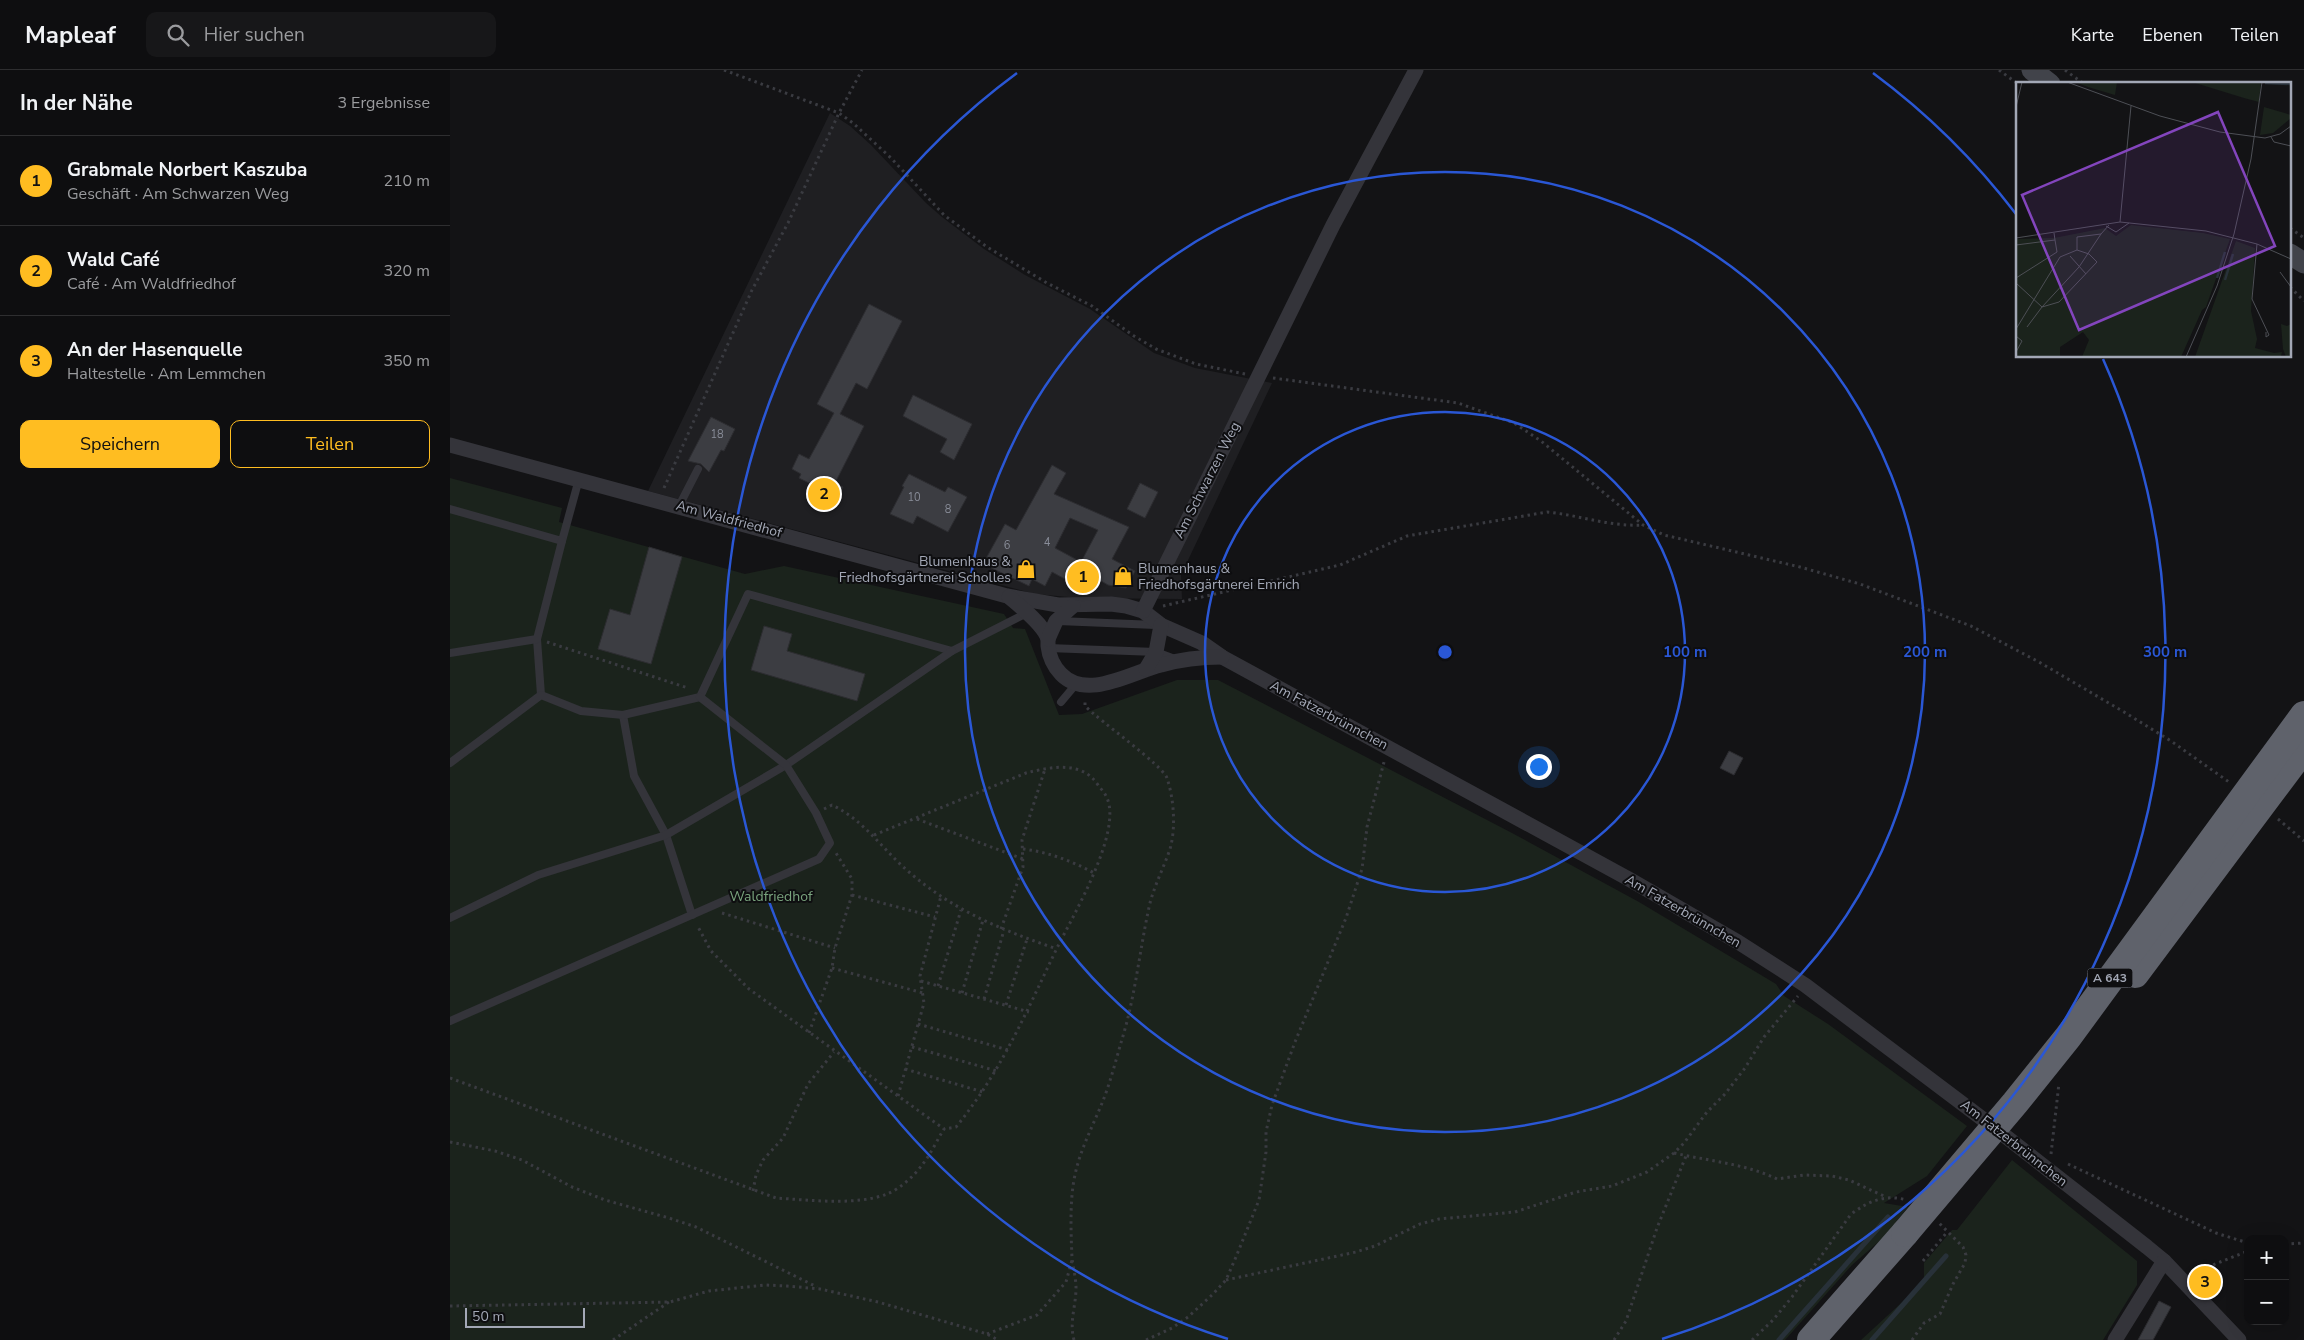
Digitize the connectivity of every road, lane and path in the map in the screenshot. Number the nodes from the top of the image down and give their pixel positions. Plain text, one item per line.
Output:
1 (724, 70) edge
2 (862, 70) edge
3 (1416, 70) edge
4 (1999, 70) edge
5 (2032, 70) edge
6 (2065, 70) edge
7 (2047, 82) edge
8 (2081, 82) edge
9 (2016, 83) edge
10 (839, 114) junction
11 (2292, 229) edge
12 (2304, 238) edge
13 (2292, 255) edge
14 (2304, 263) edge
15 (2292, 289) edge
16 (2304, 301) edge
17 (1258, 376) junction
18 (450, 444) edge
19 (698, 469) dead end
20 (579, 479) junction
21 (664, 488) dead end
22 (679, 506) junction
23 (450, 509) edge
24 (1643, 526) junction
25 (562, 541) junction
26 (1007, 596) junction
27 (1043, 603) junction
28 (1073, 606) junction
29 (1143, 611) junction
30 (1027, 613) junction
31 (1056, 621) junction
32 (1161, 625) junction
33 (537, 639) junction
34 (1048, 643) junction
35 (952, 651) junction
36 (1156, 652) junction
37 (450, 653) edge
38 (1222, 657) junction
39 (1179, 661) junction
40 (1146, 669) junction
41 (1077, 683) junction
42 (541, 695) junction
43 (701, 695) junction
44 (1085, 697) dead end
45 (1061, 702) dead end
46 (623, 715) junction
47 (2304, 715) edge
48 (2304, 748) edge
49 (1392, 749) junction
50 (450, 763) edge
51 (786, 765) junction
52 (1045, 768) junction
53 (2234, 786) dead end
54 (816, 813) junction
55 (2271, 814) dead end
56 (917, 819) junction
57 (666, 835) junction
58 (874, 835) junction
59 (2304, 841) edge
60 (830, 843) junction
61 (1022, 850) junction
62 (1023, 859) junction
63 (1094, 873) junction
64 (852, 895) junction
65 (941, 896) junction
66 (708, 908) junction
67 (961, 910) junction
68 (692, 915) junction
69 (936, 916) junction
70 (450, 918) edge
71 (984, 920) junction
72 (1003, 929) junction
73 (1027, 939) junction
74 (835, 948) junction
75 (1057, 949) junction
76 (832, 968) junction
77 (921, 981) junction
78 (1806, 985) junction
79 (938, 986) junction
80 (923, 993) junction
81 (962, 993) junction
82 (984, 999) junction
83 (1006, 1005) junction
84 (1029, 1012) junction
85 (450, 1021) edge
86 (918, 1024) junction
87 (809, 1033) junction
88 (912, 1047) junction
89 (1008, 1050) junction
90 (834, 1052) junction
91 (905, 1069) junction
92 (996, 1071) junction
93 (450, 1078) edge
94 (983, 1092) junction
95 (898, 1096) junction
96 (944, 1128) junction
97 (450, 1142) edge
98 (1674, 1153) junction
99 (1686, 1156) junction
100 (2051, 1156) dead end
101 (2058, 1159) dead end
102 (2064, 1162) dead end
103 (753, 1191) junction
104 (1886, 1197) junction
105 (1911, 1201) dead end
106 (1937, 1221) dead end
107 (1948, 1231) junction
108 (2244, 1243) edge
109 (2304, 1243) edge
110 (2289, 1244) edge
111 (1915, 1246) junction
112 (2244, 1253) edge
113 (1072, 1259) junction
114 (2164, 1261) junction
115 (1226, 1280) junction
116 (2182, 1280) junction
117 (820, 1289) junction
118 (670, 1302) junction
119 (450, 1306) edge
120 (987, 1334) junction
121 (613, 1340) edge
122 (998, 1340) edge
123 (1074, 1340) edge
124 (1146, 1340) edge
125 (1614, 1340) edge
126 (1752, 1340) edge
127 (1811, 1340) edge
128 (1835, 1340) edge
129 (1912, 1340) edge
130 (2115, 1340) edge
131 (2239, 1340) edge

1 - 10 path
2 - 10 path
3 - 17 street, Am Schwarzen Weg
4 - 9 path
5 - 7 main road
6 - 8 path
10 - 17 path
10 - 21 path
11 - 12 path
13 - 14 main road
15 - 16 path
17 - 24 path
17 - 29 street, Am Schwarzen Weg
18 - 20 street, Am Waldfriedhof
19 - 22 lane
20 - 22 street, Am Waldfriedhof
20 - 25 lane
22 - 26 street, Am Waldfriedhof
23 - 25 lane
24 - 29 path
24 - 53 path
25 - 33 lane
26 - 27 street
26 - 30 street
27 - 28 street
27 - 30 lane
28 - 29 street
28 - 31 street
29 - 32 street
30 - 34 street
30 - 35 lane
31 - 32 lane
31 - 34 street
32 - 36 street
32 - 38 street, Am Fatzerbrünnchen
33 - 37 lane
33 - 42 lane
33 - 43 path
34 - 36 lane
34 - 41 street
35 - 43 lane
35 - 51 lane
36 - 39 lane
36 - 40 street
38 - 39 street
38 - 49 street, Am Fatzerbrünnchen
39 - 40 street
40 - 41 street
41 - 45 lane
42 - 46 lane
42 - 50 lane
43 - 46 lane
43 - 51 lane
44 - 113 path
46 - 57 lane
47 - 111 highway, A 643, bridge
48 - 111 highway, A 643, bridge
49 - 78 street, Am Fatzerbrünnchen
49 - 115 path
51 - 54 lane
51 - 57 lane
52 - 56 path
52 - 61 path
52 - 63 path
54 - 58 path
54 - 60 lane
55 - 59 path
56 - 58 path
56 - 62 path
57 - 68 lane
57 - 70 lane
58 - 65 path
60 - 64 path
60 - 66 lane
61 - 62 path
61 - 63 path
62 - 72 path
63 - 75 path
64 - 69 path
64 - 74 path
65 - 67 path
65 - 69 path
66 - 68 lane
66 - 74 path
67 - 71 path
67 - 79 path
68 - 85 lane
68 - 87 path
69 - 77 path
71 - 72 path
71 - 81 path
72 - 73 path
72 - 82 path
73 - 75 path
73 - 83 path
74 - 76 path
75 - 84 path
76 - 80 path
76 - 87 path
77 - 79 path
77 - 80 path
78 - 98 path
78 - 114 street, Am Fatzerbrünnchen
79 - 81 path
80 - 86 path
81 - 82 path
82 - 83 path
83 - 84 path
84 - 89 path
86 - 88 path
86 - 89 path
87 - 90 path
88 - 91 path
88 - 92 path
89 - 92 path
90 - 95 path
90 - 103 path
91 - 94 path
91 - 95 path
92 - 94 path
93 - 103 path
94 - 96 path
95 - 96 path
96 - 103 path
97 - 117 path
98 - 99 path
98 - 115 path
99 - 104 path
99 - 125 path
100 - 101 path
102 - 108 path
104 - 105 path
104 - 126 path
106 - 107 path
107 - 111 path
107 - 129 path
109 - 110 path
111 - 127 highway, A 643
111 - 128 highway, A 643
112 - 116 path
113 - 120 path
113 - 123 path
114 - 116 street, Am Fatzerbrünnchen
114 - 130 street
115 - 124 path
116 - 131 street, Am Fatzerbrünnchen
117 - 118 path
117 - 120 path
118 - 119 path
118 - 121 path
120 - 122 path

